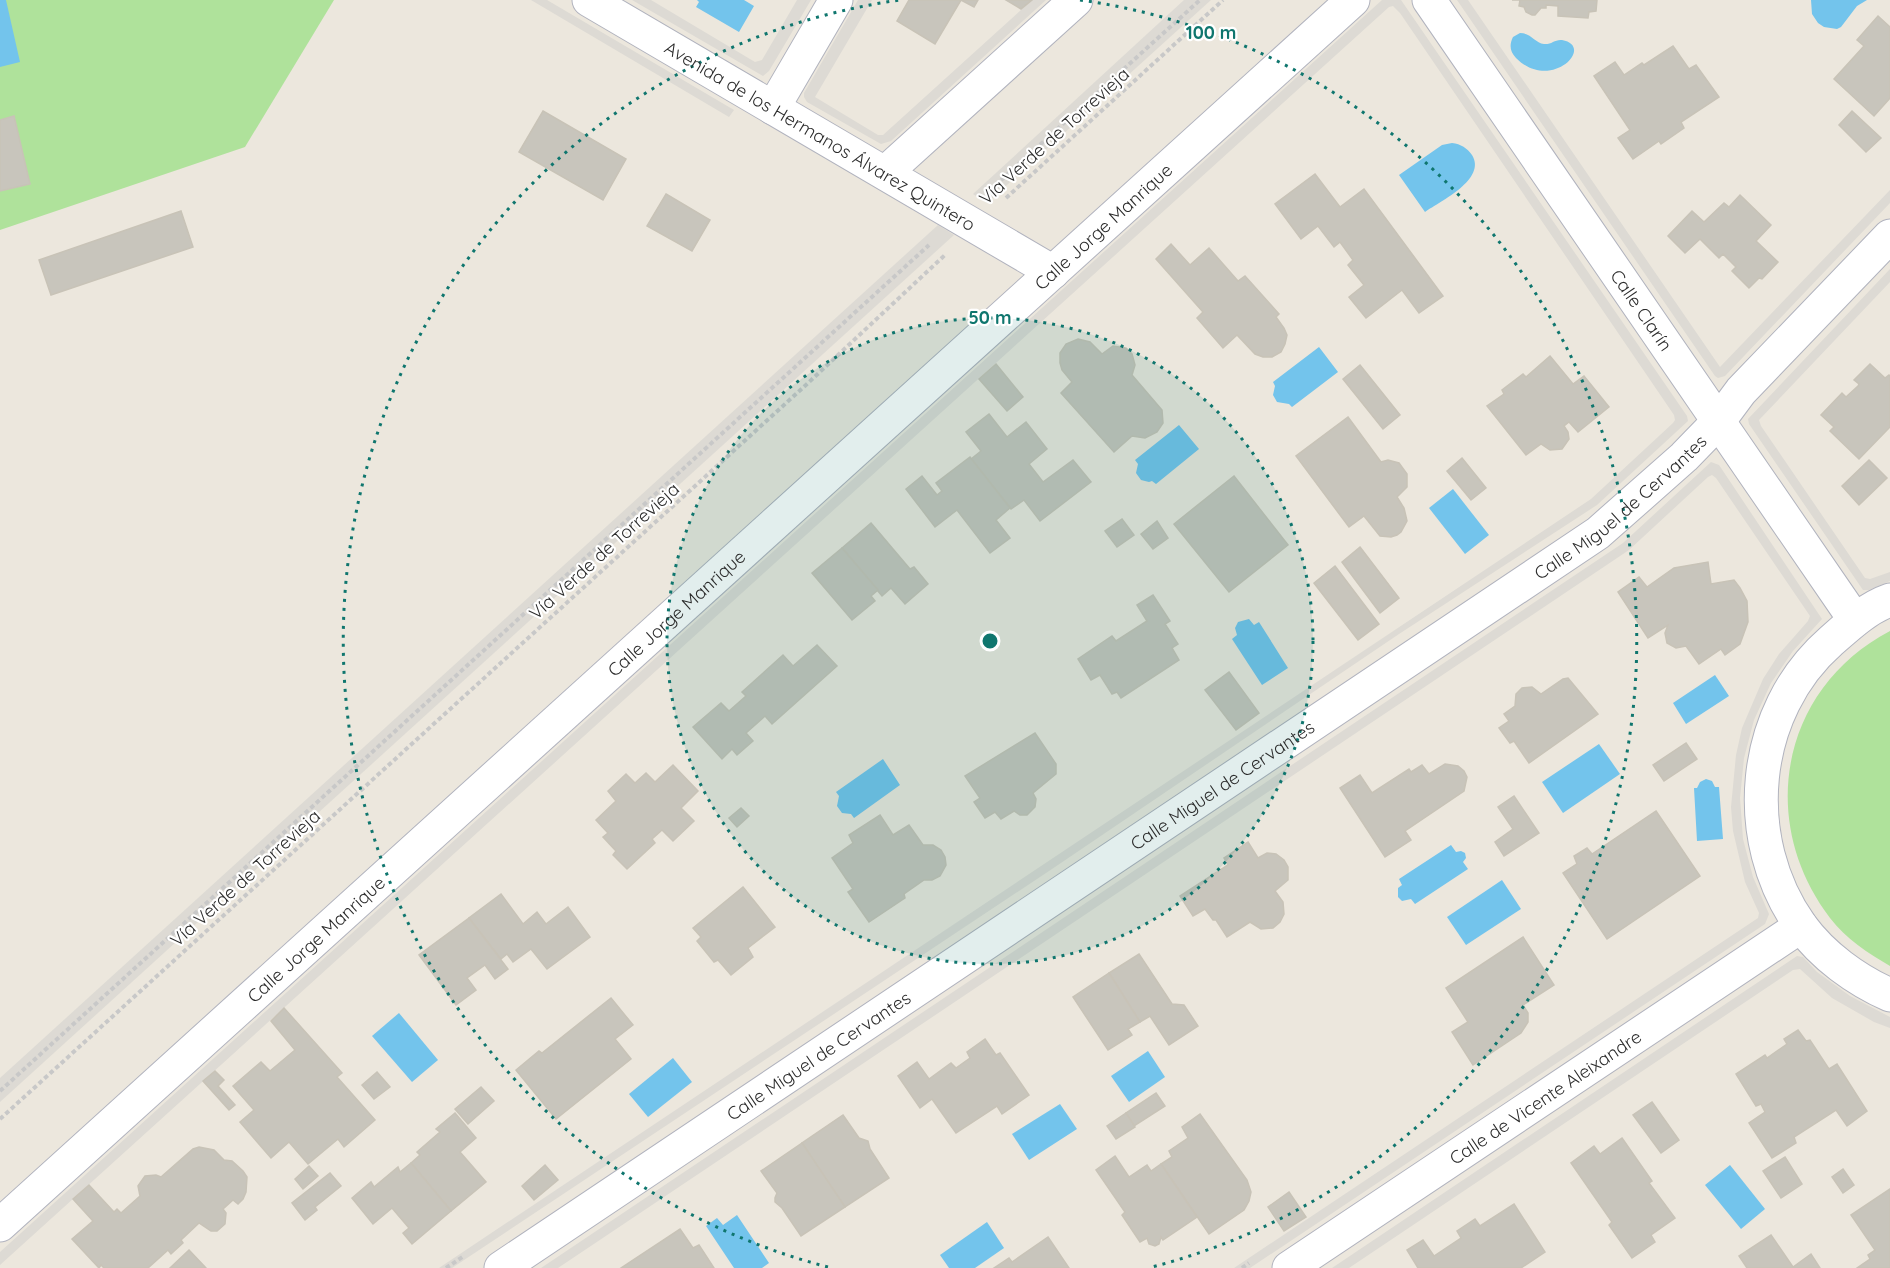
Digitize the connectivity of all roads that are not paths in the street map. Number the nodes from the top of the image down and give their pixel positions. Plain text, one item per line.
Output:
1 (589, 0) edge
2 (836, 0) edge
3 (1076, 0) edge
4 (1353, 0) edge
5 (1429, 0) edge
6 (773, 108) junction
7 (885, 173) junction
8 (1890, 236) edge
9 (1053, 272) junction
10 (1718, 422) junction
11 (1890, 600) edge
12 (1855, 620) junction
13 (1802, 926) junction
14 (1890, 995) edge
15 (0, 1225) edge
16 (501, 1268) edge
17 (1289, 1268) edge

1 - 6 street, Avenida de los Hermanos Álvarez Quintero
2 - 6 street
3 - 7 street
4 - 9 street, Calle Jorge Manrique
5 - 10 street, Calle Clarín
6 - 7 street, Avenida de los Hermanos Álvarez Quintero
7 - 9 street, Avenida de los Hermanos Álvarez Quintero
8 - 10 street, Calle Miguel de Cervantes
9 - 15 street, Calle Jorge Manrique
10 - 12 street, Calle Clarín
10 - 16 street, Calle Miguel de Cervantes
11 - 12 street
12 - 13 street
13 - 14 street
13 - 17 street, Calle de Vicente Aleixandre

